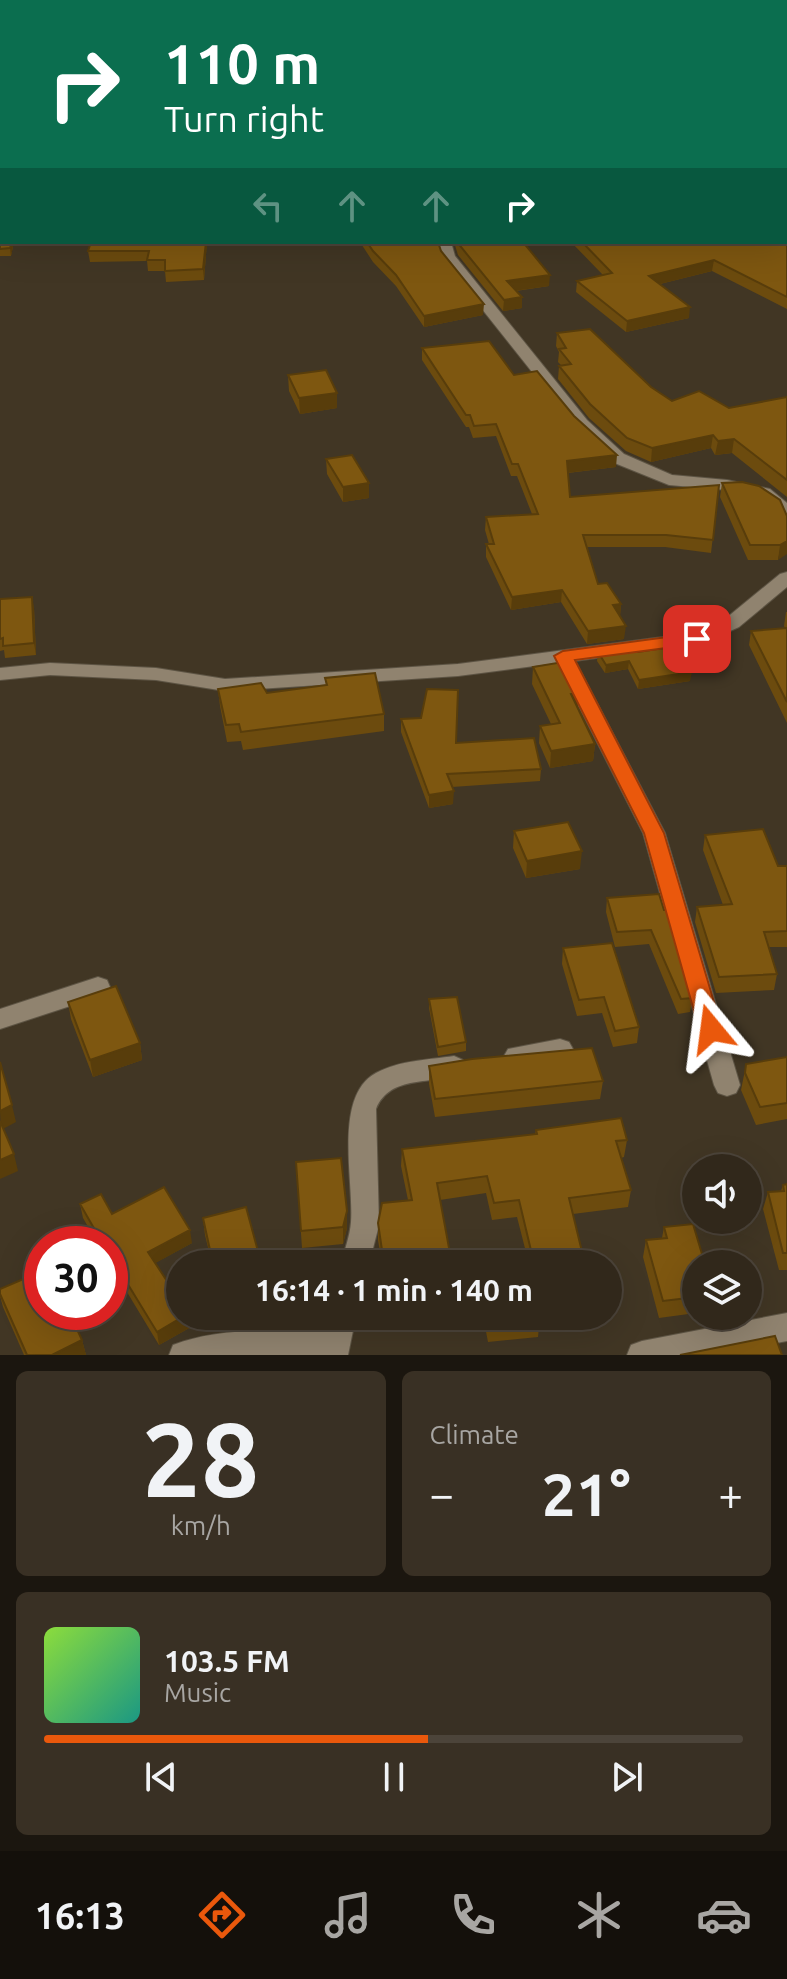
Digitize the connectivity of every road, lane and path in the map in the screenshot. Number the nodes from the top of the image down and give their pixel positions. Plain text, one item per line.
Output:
1 (445, 244) edge
2 (787, 512) edge
3 (787, 578) edge
4 (563, 656) junction
5 (0, 674) edge
6 (98, 987) dead end
7 (0, 1019) edge
8 (560, 1049) edge
9 (727, 1085) dead end
10 (359, 1250) edge
11 (787, 1327) edge
12 (336, 1338) edge
13 (184, 1355) edge
14 (642, 1355) edge

1 - 2 street
3 - 4 street
4 - 5 street
4 - 9 street
6 - 7 street
8 - 10 street
11 - 14 street
12 - 13 street

